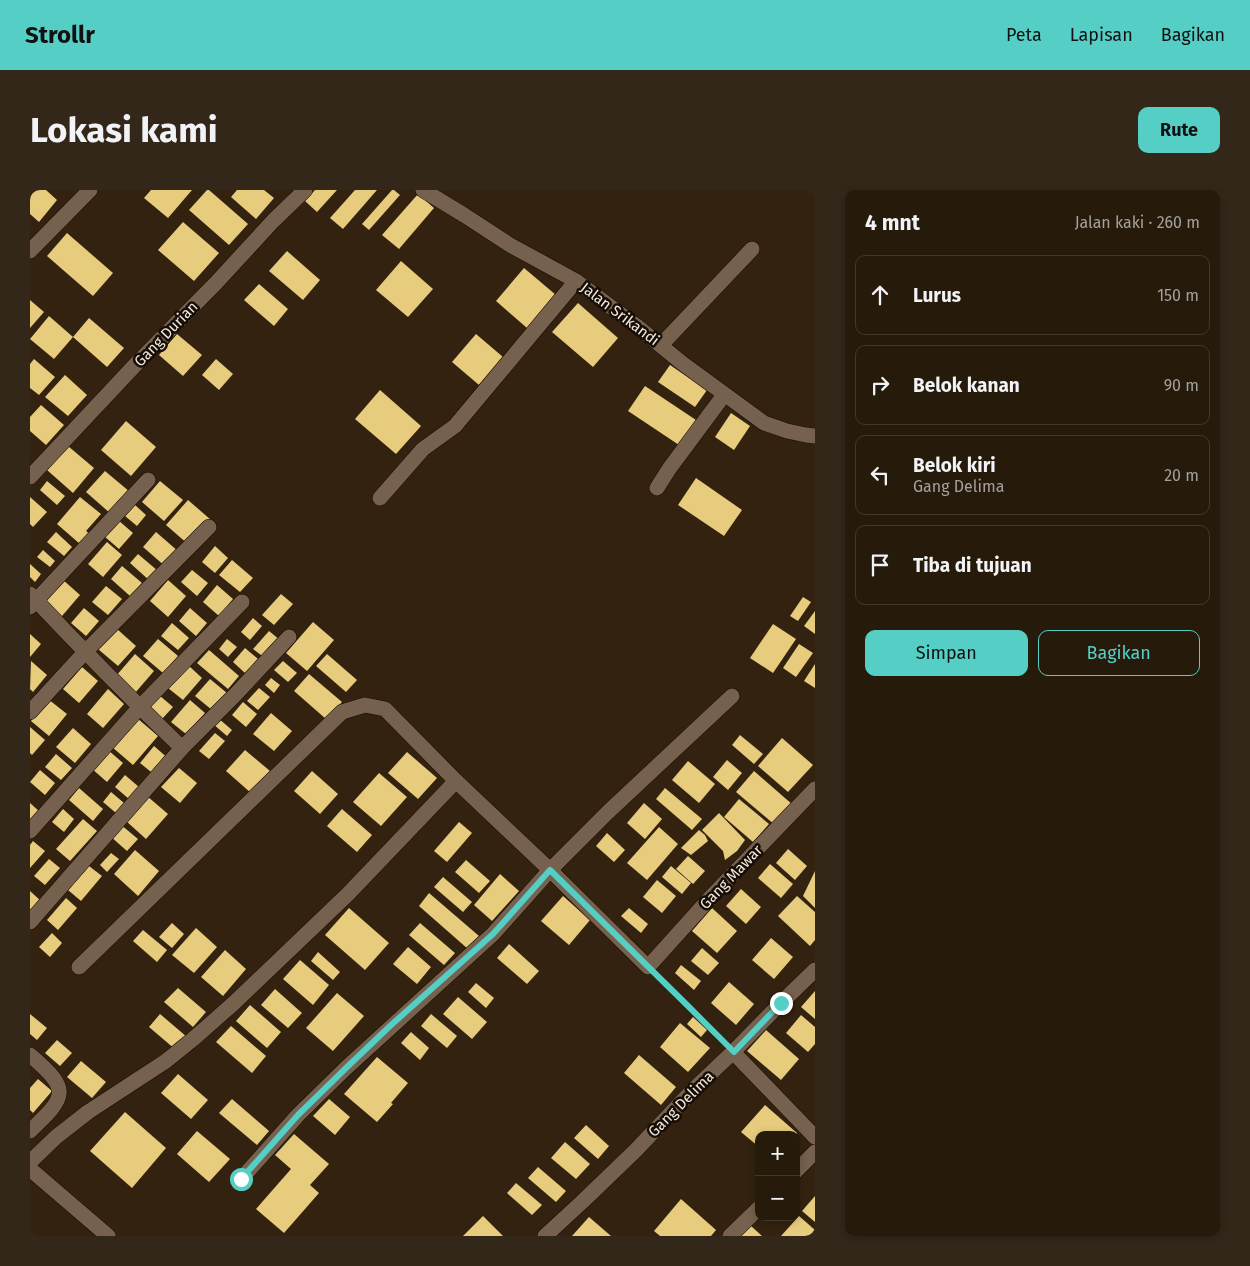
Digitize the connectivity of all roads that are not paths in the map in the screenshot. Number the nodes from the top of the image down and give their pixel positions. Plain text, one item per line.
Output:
1 (90, 190) edge
2 (423, 190) edge
3 (302, 191) edge
4 (752, 249) dead end
5 (30, 251) edge
6 (576, 281) junction
7 (661, 346) junction
8 (724, 395) junction
9 (815, 436) edge
10 (30, 477) edge
11 (148, 480) dead end
12 (657, 488) dead end
13 (380, 498) dead end
14 (209, 527) dead end
15 (32, 600) edge
16 (242, 602) dead end
17 (289, 638) dead end
18 (85, 652) junction
19 (732, 696) dead end
20 (140, 708) junction
21 (30, 712) edge
22 (182, 748) junction
23 (456, 781) junction
24 (815, 789) edge
25 (30, 831) edge
26 (550, 870) junction
27 (30, 922) edge
28 (79, 966) dead end
29 (815, 970) edge
30 (734, 1052) junction
31 (30, 1055) edge
32 (30, 1131) edge
33 (815, 1137) edge
34 (815, 1152) edge
35 (30, 1162) edge
36 (800, 1167) edge
37 (30, 1169) edge
38 (241, 1179) dead end
39 (755, 1212) edge
40 (108, 1236) edge
41 (545, 1236) edge
42 (730, 1236) edge

1 - 5 street
2 - 6 street, Jalan Srikandi
3 - 10 street, Gang Durian
4 - 7 street
6 - 7 street, Jalan Srikandi
6 - 13 street
7 - 8 street, Jalan Srikandi
8 - 9 street, Jalan Srikandi
8 - 12 street
11 - 15 street
14 - 18 street
15 - 18 street
16 - 20 street
17 - 22 street
18 - 20 street
18 - 21 street
19 - 26 street
20 - 22 street
20 - 25 street
22 - 27 street
23 - 26 street
23 - 28 street
23 - 35 street
24 - 26 street, Gang Mawar
26 - 38 street
29 - 30 street, Gang Delima
30 - 33 street
30 - 41 street, Gang Delima
31 - 32 street
34 - 36 street
37 - 40 street
39 - 42 street

